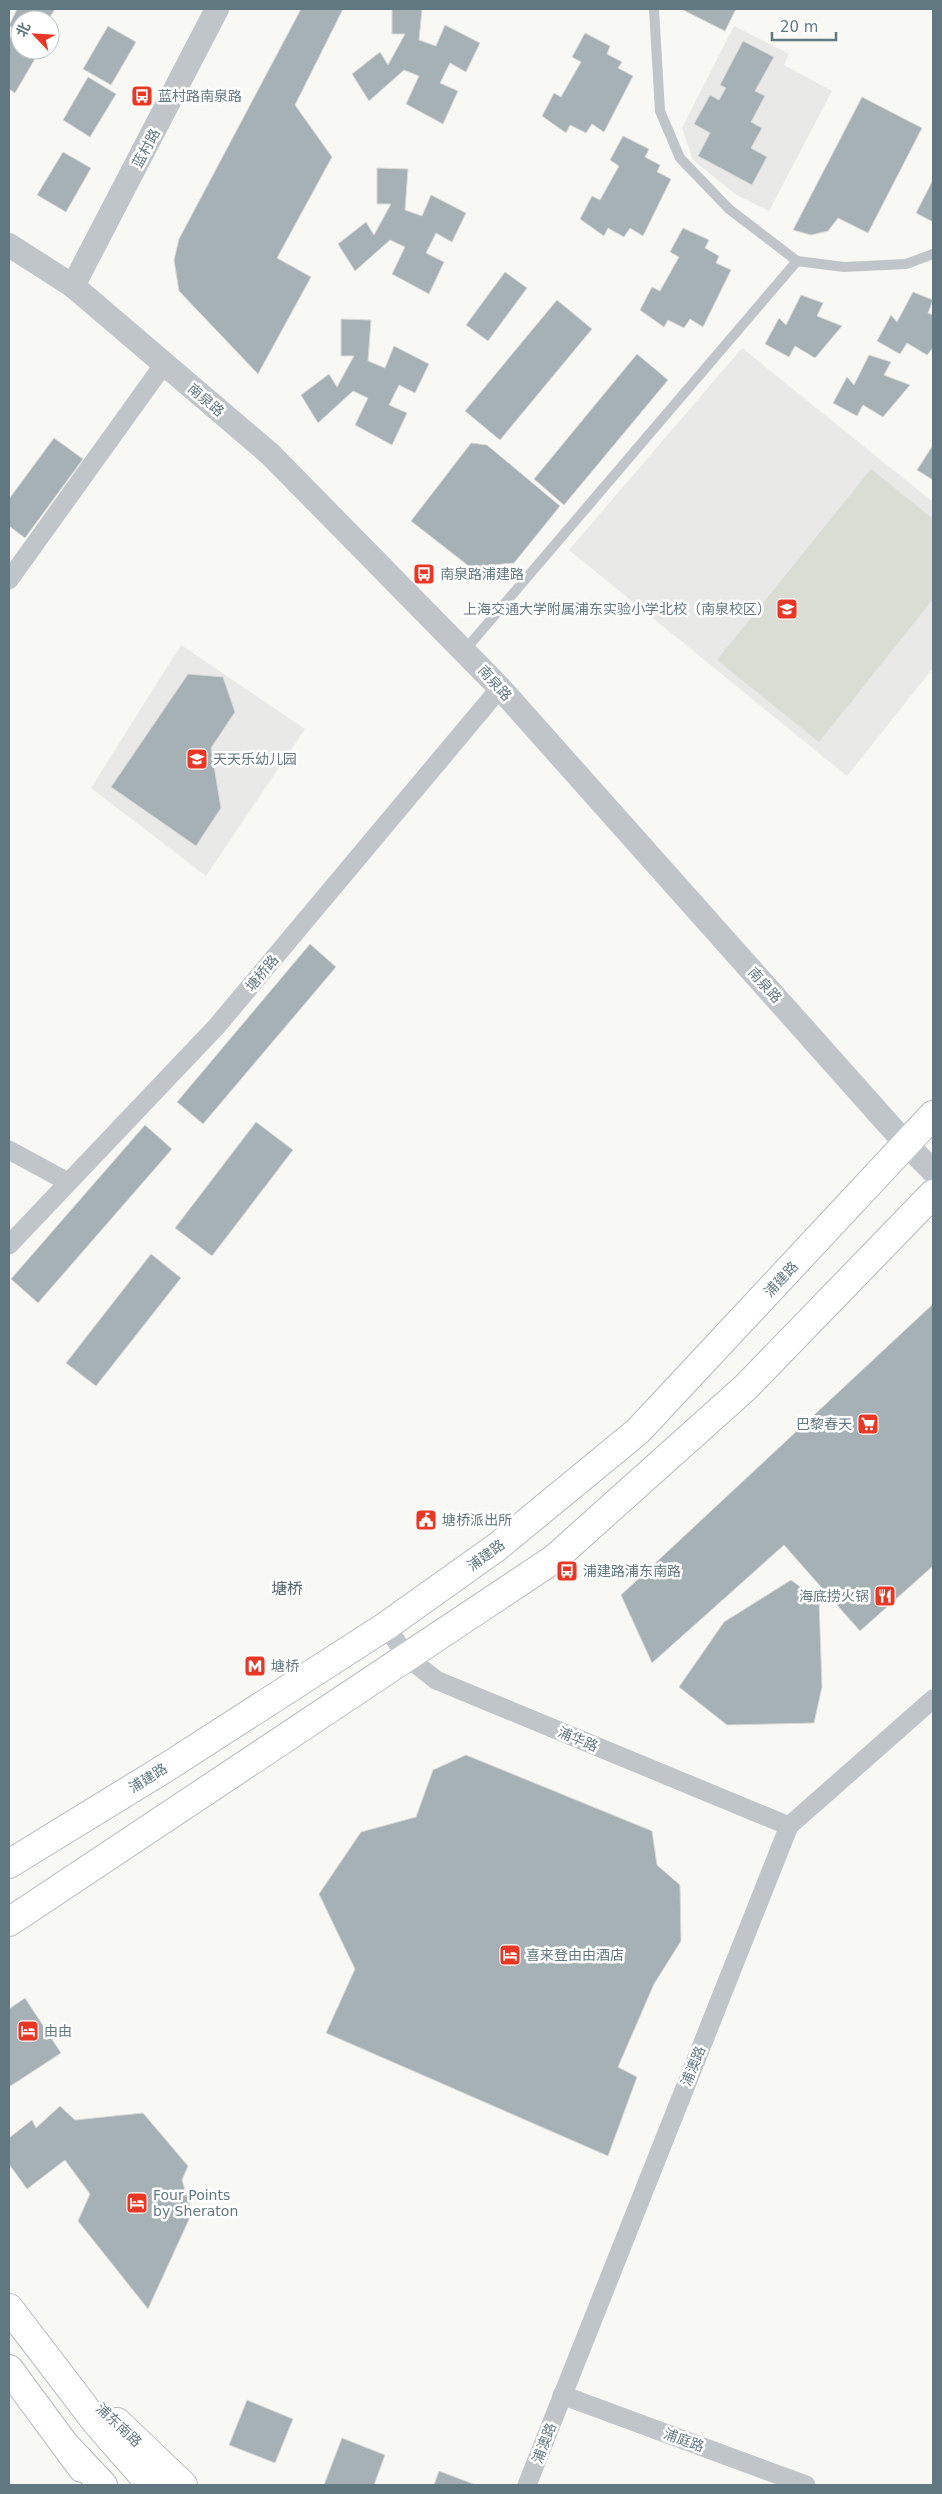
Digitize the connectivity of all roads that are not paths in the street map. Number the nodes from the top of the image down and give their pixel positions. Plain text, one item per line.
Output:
1 (218, 9) edge
2 (654, 9) edge
3 (9, 245) edge
4 (933, 254) edge
5 (797, 261) junction
6 (73, 286) junction
7 (164, 364) junction
8 (9, 580) edge
9 (465, 650) junction
10 (500, 688) junction
11 (933, 1115) edge
12 (907, 1145) junction
13 (9, 1150) edge
14 (933, 1171) edge
15 (68, 1182) junction
16 (933, 1194) edge
17 (9, 1245) edge
18 (386, 1626) junction
19 (407, 1657) junction
20 (933, 1699) edge
21 (789, 1826) junction
22 (9, 1864) edge
23 (9, 1922) edge
24 (9, 2308) edge
25 (53, 2366) junction
26 (9, 2369) edge
27 (562, 2395) junction
28 (69, 2449) junction
29 (95, 2485) edge
30 (103, 2485) edge
31 (114, 2485) edge
32 (151, 2485) edge
33 (183, 2485) edge
34 (527, 2485) edge
35 (806, 2485) edge

1 - 6 street, 蓝村路
2 - 5 lane
3 - 6 street, 南泉路
4 - 5 lane
5 - 9 lane
6 - 7 street, 南泉路
7 - 8 street
7 - 9 street, 南泉路
9 - 10 street, 南泉路
10 - 12 street, 南泉路
10 - 15 street, 塘桥路
11 - 12 main road, 浦建路
12 - 14 street, 南泉路
12 - 18 main road, 浦建路
13 - 15 street
15 - 17 street, 塘桥路
16 - 19 main road
18 - 19 street, 浦华路
18 - 22 main road, 浦建路
19 - 21 street, 浦华路
19 - 23 main road
20 - 21 street, 浦澳路
21 - 27 street, 浦澳路
24 - 25 main road, 浦东南路
25 - 32 main road, 浦东南路
25 - 33 main road, 浦东南路
26 - 28 main road
27 - 34 street, 浦澳路
27 - 35 street, 浦庭路
28 - 29 main road
28 - 30 main road
28 - 31 main road

